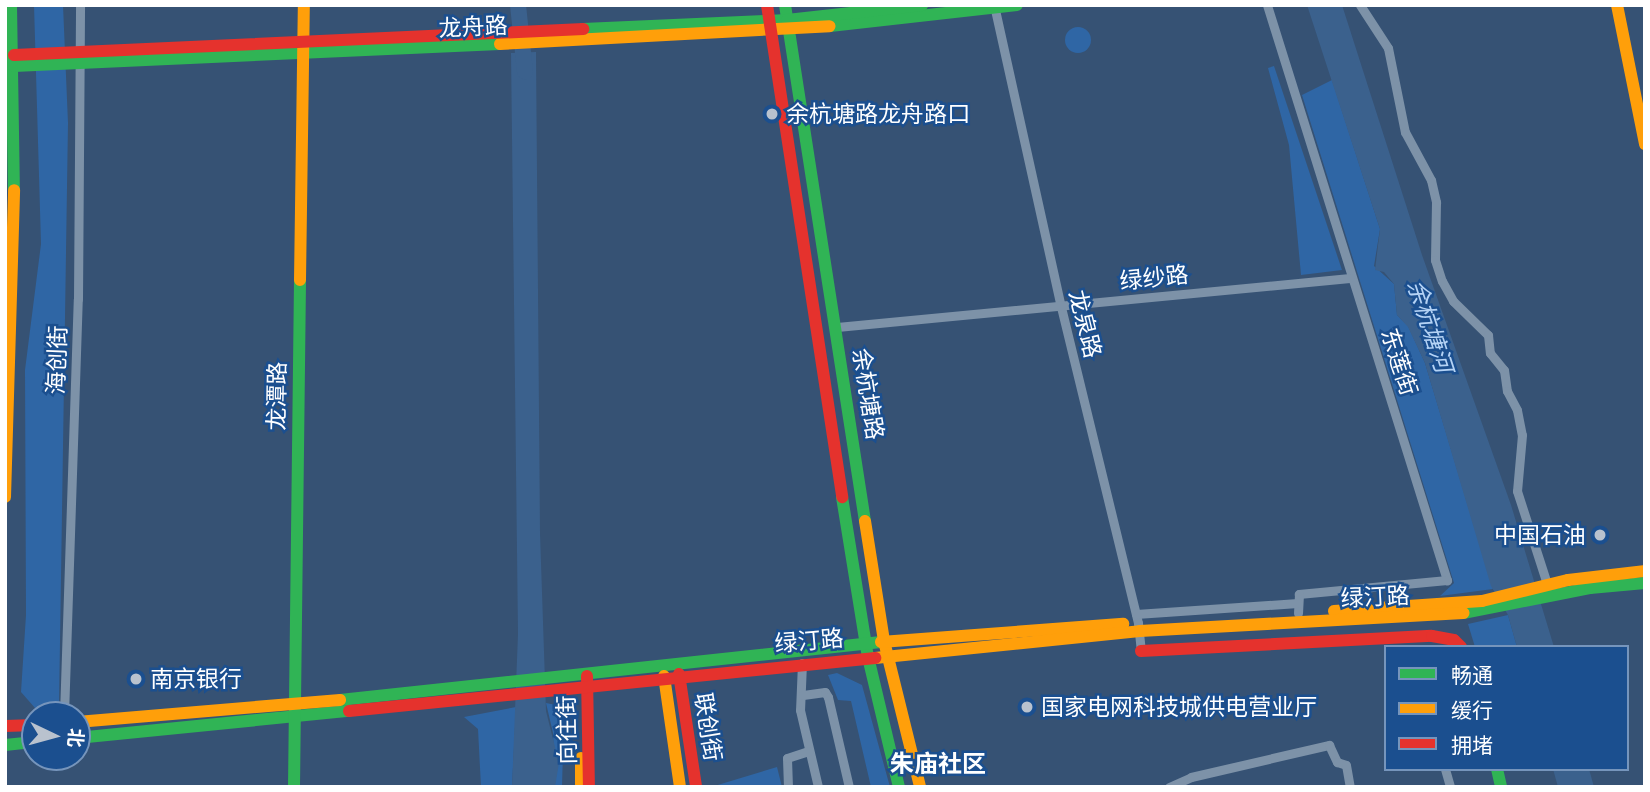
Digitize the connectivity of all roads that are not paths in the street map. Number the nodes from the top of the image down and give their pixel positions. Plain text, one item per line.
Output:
1 (11, 5) edge
2 (80, 5) edge
3 (304, 5) edge
4 (767, 5) edge
5 (785, 5) edge
6 (922, 5) edge
7 (1017, 5) edge
8 (1267, 5) edge
9 (1360, 5) edge
10 (1617, 5) edge
11 (995, 7) edge
12 (788, 26) junction
13 (770, 27) junction
14 (304, 51) junction
15 (82, 59) junction
16 (14, 61) junction
17 (1645, 144) edge
18 (1350, 278) junction
19 (1061, 307) junction
20 (837, 327) junction
21 (5, 497) edge
22 (1645, 571) edge
23 (1645, 583) edge
24 (1544, 590) junction
25 (1484, 606) junction
26 (1298, 608) junction
27 (1138, 623) junction
28 (884, 641) junction
29 (865, 643) junction
30 (1459, 645) edge
31 (1141, 651) joint
32 (887, 656) junction
33 (868, 657) junction
34 (802, 663) junction
35 (679, 674) junction
36 (664, 676) junction
37 (584, 678) junction
38 (803, 695) junction
39 (64, 701) edge
40 (293, 710) junction
41 (91, 721) edge
42 (91, 736) edge
43 (810, 751) junction
44 (294, 787) edge
45 (581, 787) edge
46 (589, 787) edge
47 (680, 787) edge
48 (696, 787) edge
49 (788, 787) edge
50 (818, 787) edge
51 (849, 787) edge
52 (899, 787) edge
53 (920, 787) edge
54 (1169, 787) edge
55 (1350, 787) edge

1 - 16 main road
2 - 15 street, 海创街
3 - 14 main road, 龙潭路
4 - 13 main road, 余杭塘路
5 - 12 main road, 余杭塘路
6 - 12 main road, 龙舟路
7 - 11 main road, 龙舟路
8 - 18 street, 东莲街
9 - 24 street
10 - 17 main road
11 - 12 main road, 龙舟路
11 - 19 street, 龙泉路
12 - 13 main road, 龙舟路
12 - 20 main road, 余杭塘路
13 - 14 main road, 龙舟路
13 - 29 main road, 余杭塘路
14 - 15 main road, 龙舟路
14 - 40 main road, 龙潭路
15 - 16 main road, 龙舟路
15 - 39 street, 海创街
16 - 21 main road
18 - 19 street, 绿纱路
18 - 26 street, 东莲街
19 - 20 street, 绿纱路
19 - 27 street, 龙泉路
20 - 28 main road, 余杭塘路
22 - 24 main road
23 - 24 main road
24 - 25 main road, 绿汀路
25 - 26 main road, 绿汀路
25 - 27 main road, 绿汀路
26 - 27 main road, 绿汀路
27 - 28 main road, 绿汀路
27 - 31 street, 龙泉路
27 - 32 main road, 绿汀路
28 - 29 main road, 绿汀路
28 - 32 main road, 余杭塘路
29 - 33 main road, 余杭塘路
29 - 37 main road, 绿汀路
30 - 31 main road
32 - 33 main road, 绿汀路
32 - 53 main road, 余杭塘路
33 - 34 main road, 绿汀路
33 - 52 main road, 余杭塘路
34 - 35 main road, 绿汀路
34 - 38 street
35 - 36 main road, 绿汀路
35 - 48 main road, 联创街
36 - 37 main road, 绿汀路
36 - 47 main road, 联创街
37 - 40 main road, 绿汀路
37 - 45 main road, 向往街
37 - 46 main road, 向往街
38 - 43 street
38 - 51 street
40 - 41 main road, 绿汀路
40 - 42 main road, 绿汀路
40 - 44 main road, 龙潭路
43 - 49 street
43 - 50 street
54 - 55 street

